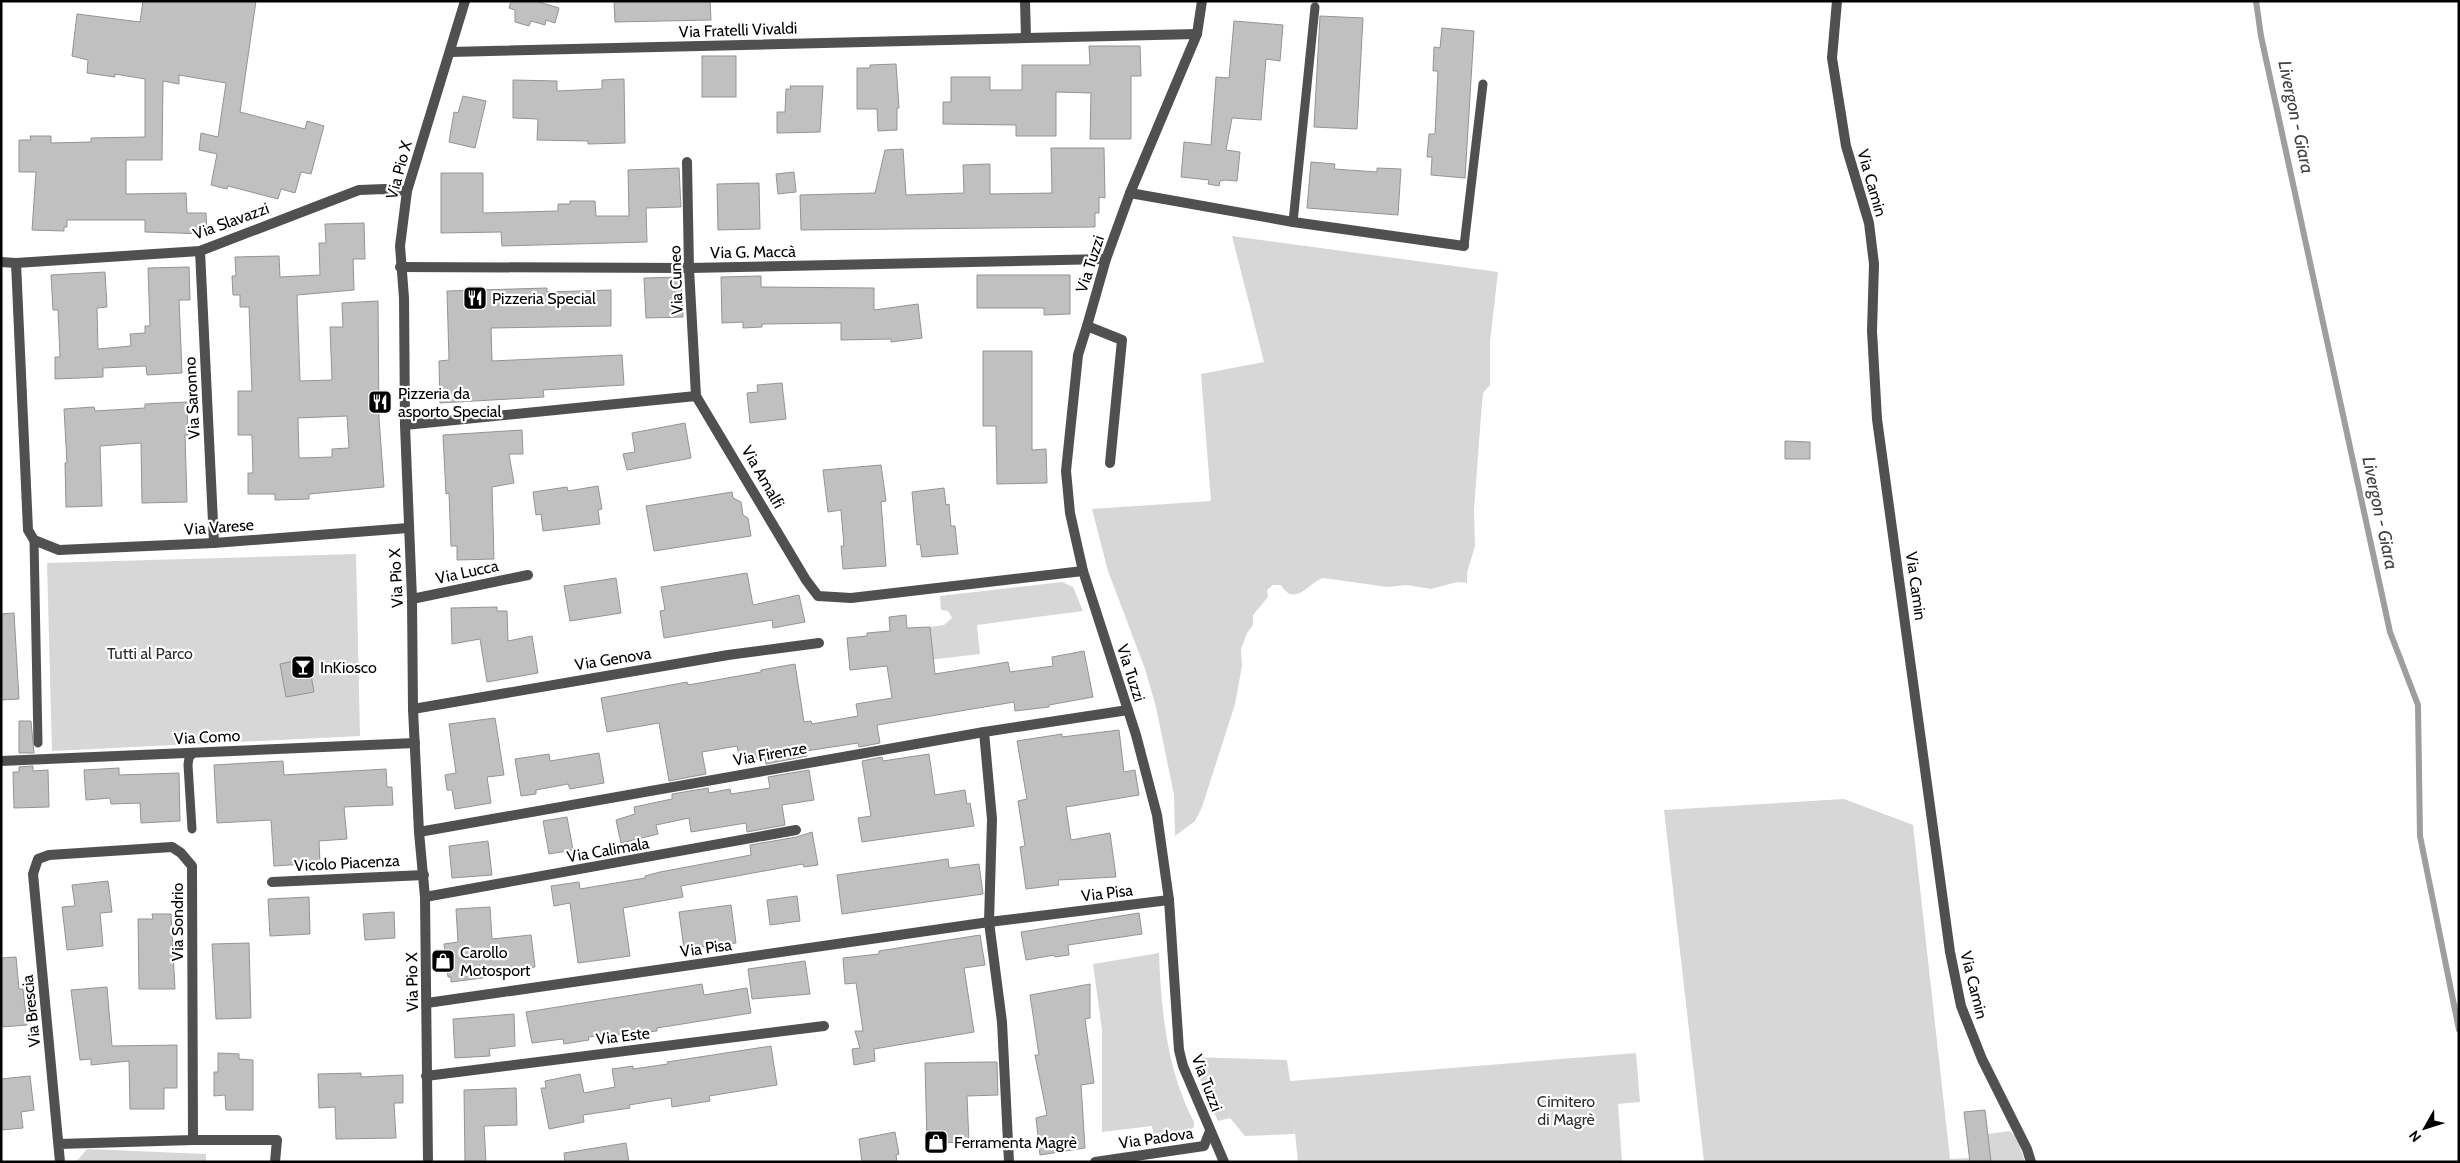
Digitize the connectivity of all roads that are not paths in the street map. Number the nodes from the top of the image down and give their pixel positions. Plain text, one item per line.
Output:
1 (465, 1) edge
2 (1025, 1) edge
3 (1202, 1) edge
4 (1837, 1) edge
5 (1316, 7) dead end
6 (1197, 34) junction
7 (1026, 37) junction
8 (450, 52) junction
9 (1482, 84) dead end
10 (687, 162) dead end
11 (407, 191) junction
12 (1130, 193) junction
13 (1293, 222) junction
14 (1464, 246) joint
15 (200, 251) junction
16 (1106, 259) junction
17 (1, 262) edge
18 (16, 263) junction
19 (400, 267) junction
20 (688, 268) junction
21 (1087, 326) junction
22 (696, 396) junction
23 (405, 425) junction
24 (1110, 463) dead end
25 (408, 528) junction
26 (34, 540) junction
27 (214, 543) junction
28 (1083, 571) junction
29 (528, 575) dead end
30 (412, 599) junction
31 (819, 643) dead end
32 (414, 709) junction
33 (1128, 710) junction
34 (984, 732) junction
35 (38, 743) dead end
36 (415, 743) junction
37 (193, 753) junction
38 (1, 761) edge
39 (192, 829) dead end
40 (796, 830) dead end
41 (419, 832) junction
42 (38, 859) joint
43 (424, 875) junction
44 (272, 882) dead end
45 (425, 898) junction
46 (1168, 900) junction
47 (989, 922) junction
48 (428, 1003) junction
49 (824, 1026) dead end
50 (426, 1076) junction
51 (1210, 1131) junction
52 (193, 1140) junction
53 (60, 1144) junction
54 (60, 1162) edge
55 (275, 1162) edge
56 (428, 1162) edge
57 (1009, 1162) edge
58 (1095, 1162) edge
59 (1224, 1162) edge
60 (2031, 1162) edge

1 - 8 street, Via Pio X
2 - 7 street
3 - 6 street, Via Tuzzi
4 - 60 street, Via Camin
5 - 13 lane
6 - 7 street, Via Fratelli Vivaldi
6 - 12 street, Via Tuzzi
7 - 8 street, Via Fratelli Vivaldi
8 - 11 street, Via Pio X
9 - 14 lane
10 - 20 street, Via Cuneo
11 - 15 street, Via Slavazzi
11 - 19 street, Via Pio X
12 - 13 street
12 - 16 street, Via Tuzzi
13 - 14 street
15 - 18 street, Via Slavazzi
15 - 27 street, Via Saronno
16 - 20 street, Via G. Maccà
16 - 21 street, Via Tuzzi
17 - 18 street, Via Slavazzi
18 - 26 street
19 - 20 street, Via G. Maccà
19 - 23 street, Via Pio X
20 - 22 street, Via Cuneo
21 - 24 street
21 - 28 street, Via Tuzzi
22 - 23 street
22 - 28 street, Via Amalfi
23 - 25 street, Via Pio X
25 - 27 street, Via Varese
25 - 30 street, Via Pio X
26 - 27 street, Via Varese
26 - 35 lane
28 - 33 street, Via Tuzzi
29 - 30 street, Via Lucca
30 - 32 street, Via Pio X
31 - 32 street, Via Genova
32 - 36 street, Via Pio X
33 - 34 street, Via Firenze
33 - 46 street, Via Tuzzi
34 - 41 street, Via Firenze
34 - 47 street
36 - 37 street, Via Como
36 - 41 street, Via Pio X
37 - 38 street, Via Como
37 - 39 lane
40 - 45 street, Via Calimala
41 - 43 street, Via Pio X
42 - 52 street, Via Sondrio
42 - 53 street, Via Brescia
43 - 44 street, Vicolo Piacenza
43 - 45 street, Via Pio X
45 - 48 street, Via Pio X
46 - 47 street, Via Pisa
46 - 51 street, Via Tuzzi
47 - 48 street, Via Pisa
47 - 57 street
48 - 50 street, Via Pio X
49 - 50 street, Via Este
50 - 56 street, Via Pio X
51 - 58 street, Via Padova
51 - 59 street, Via Tuzzi
52 - 53 street
52 - 55 street
53 - 54 street, Via Brescia

